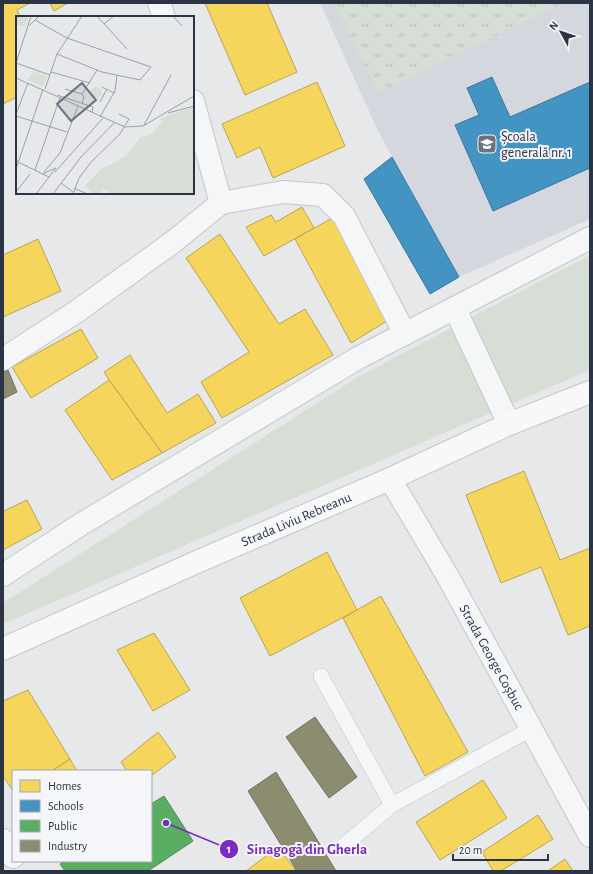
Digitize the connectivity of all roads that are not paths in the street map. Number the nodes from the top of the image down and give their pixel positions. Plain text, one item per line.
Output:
1 (159, 3) edge
2 (164, 16) edge
3 (194, 105) edge
4 (221, 203) junction
5 (590, 238) edge
6 (455, 309) junction
7 (405, 334) junction
8 (3, 359) edge
9 (590, 392) edge
10 (509, 424) junction
11 (390, 479) junction
12 (3, 575) edge
13 (3, 650) edge
14 (321, 676) dead end
15 (531, 729) junction
16 (392, 805) junction
17 (590, 836) edge
18 (3, 840) edge
19 (341, 848) dead end
20 (12, 855) edge
21 (16, 862) edge
22 (21, 871) edge

1 - 2 street
3 - 4 street
4 - 7 street
4 - 8 street
5 - 6 street
6 - 7 street
6 - 10 street
7 - 12 street
9 - 10 main road, Strada Liviu Rebreanu
10 - 11 main road, Strada Liviu Rebreanu
11 - 13 main road, Strada Liviu Rebreanu
11 - 15 street, Strada George Coșbuc
14 - 16 lane
15 - 16 lane
15 - 17 street, Strada George Coșbuc
16 - 19 lane
18 - 20 street
21 - 22 street

